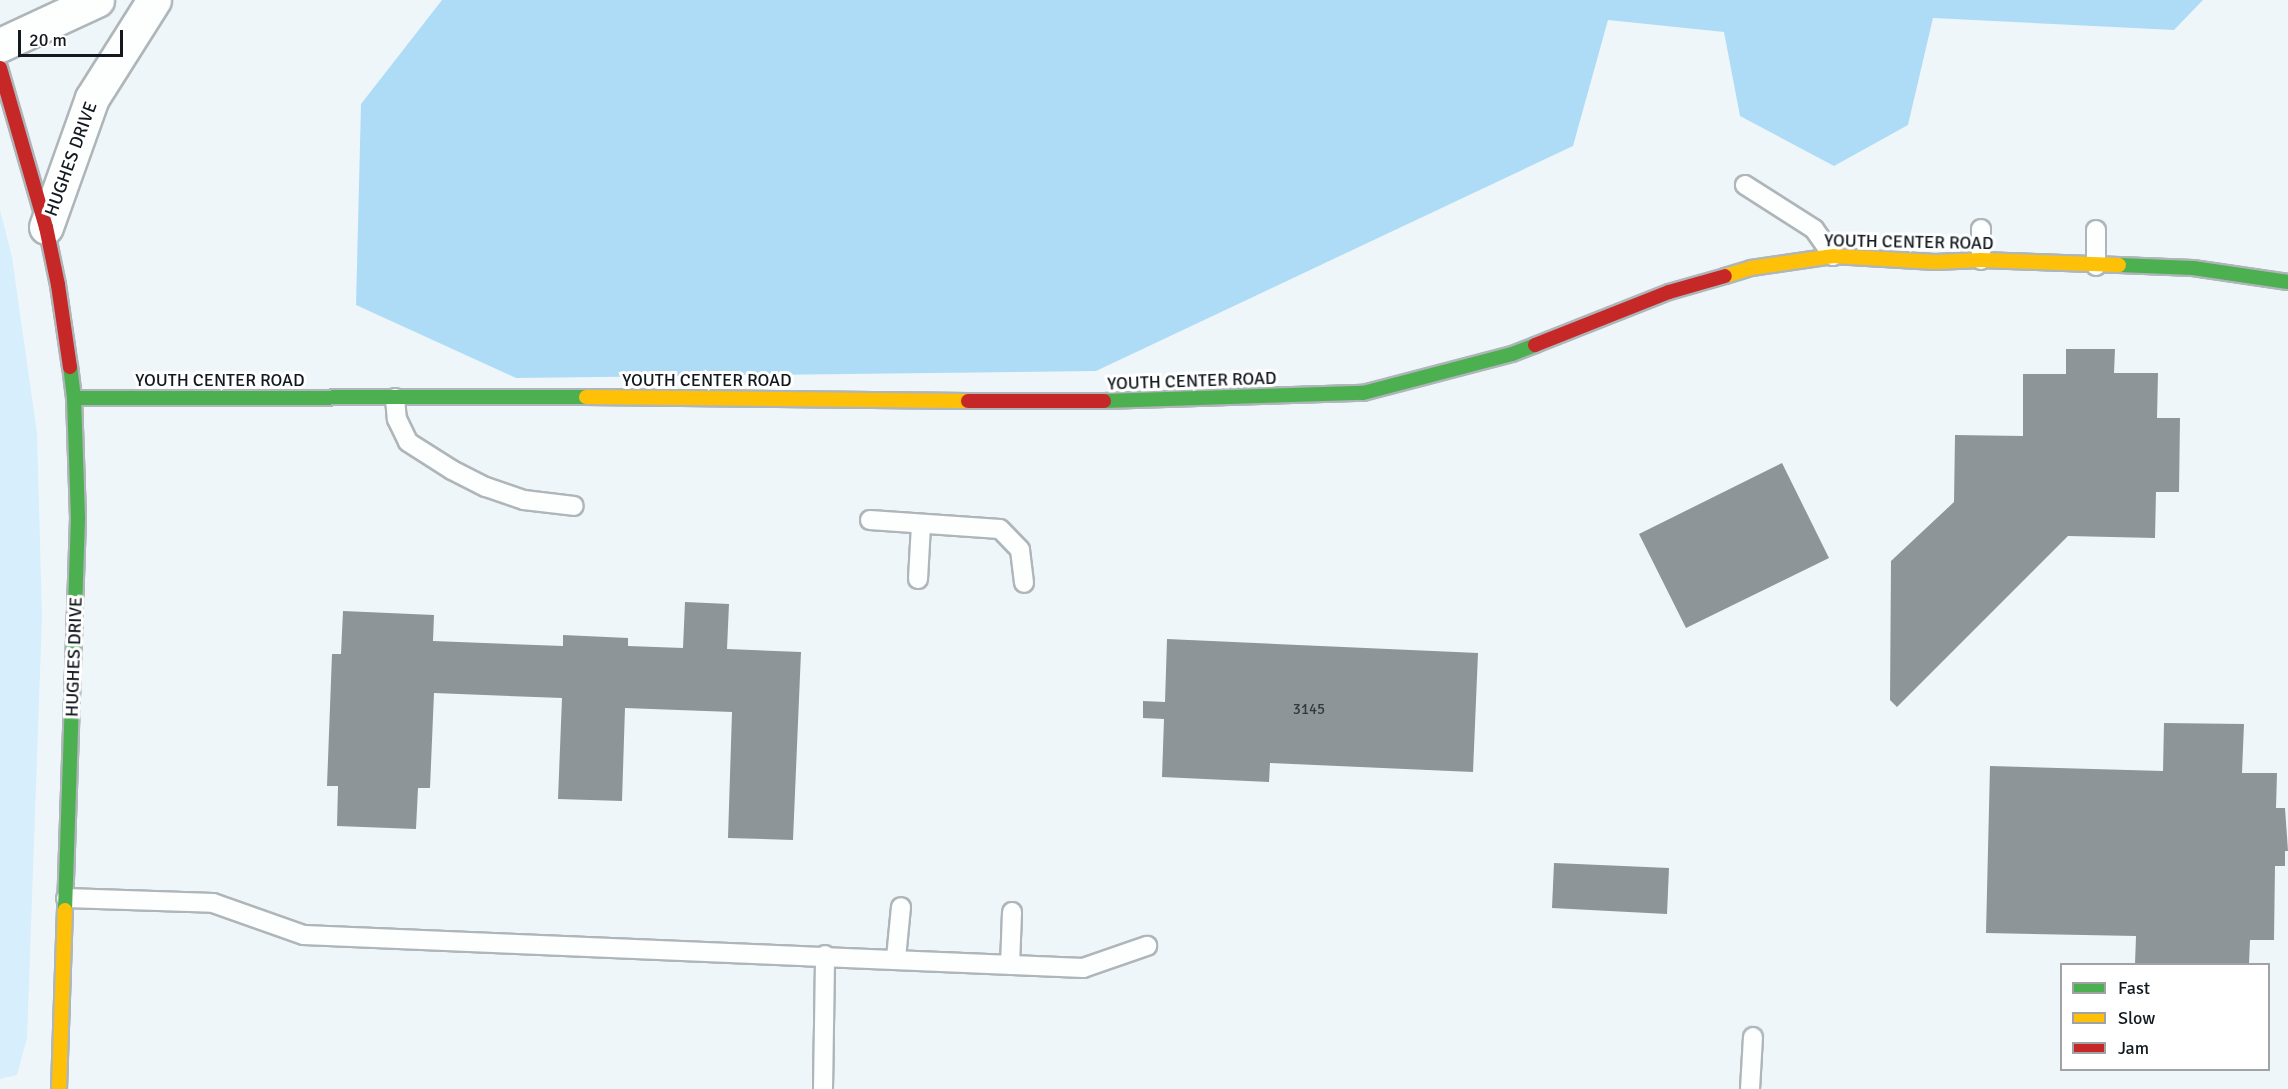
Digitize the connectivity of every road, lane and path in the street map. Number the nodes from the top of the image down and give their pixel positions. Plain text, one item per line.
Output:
1 (97, 0) edge
2 (154, 0) edge
3 (0, 45) edge
4 (0, 68) edge
5 (1746, 184) dead end
6 (46, 227) junction
7 (1981, 229) dead end
8 (2096, 230) dead end
9 (1833, 256) junction
10 (1981, 260) junction
11 (2096, 266) junction
12 (2288, 282) edge
13 (74, 398) junction
14 (395, 398) junction
15 (574, 506) dead end
16 (870, 520) dead end
17 (921, 525) junction
18 (918, 579) dead end
19 (1024, 583) dead end
20 (66, 898) junction
21 (901, 907) dead end
22 (1012, 912) dead end
23 (1147, 946) dead end
24 (825, 956) junction
25 (896, 958) junction
26 (1010, 965) junction
27 (1753, 1036) dead end
28 (59, 1089) edge
29 (823, 1089) edge
30 (1750, 1089) edge

1 - 3 street
2 - 6 street, HUGHES DRIVE
4 - 6 street, HUGHES DRIVE
5 - 9 lane
6 - 13 street, HUGHES DRIVE
7 - 10 lane
8 - 11 lane
9 - 10 street, YOUTH CENTER ROAD
9 - 14 street, YOUTH CENTER ROAD
10 - 11 street, YOUTH CENTER ROAD
11 - 12 street, YOUTH CENTER ROAD
13 - 14 street, YOUTH CENTER ROAD
13 - 20 street, HUGHES DRIVE
14 - 15 lane
16 - 17 lane
17 - 18 lane
17 - 19 lane
20 - 24 lane
20 - 28 street, HUGHES DRIVE
21 - 25 lane
22 - 26 lane
23 - 26 lane
24 - 25 lane
24 - 29 lane
25 - 26 lane
27 - 30 lane

